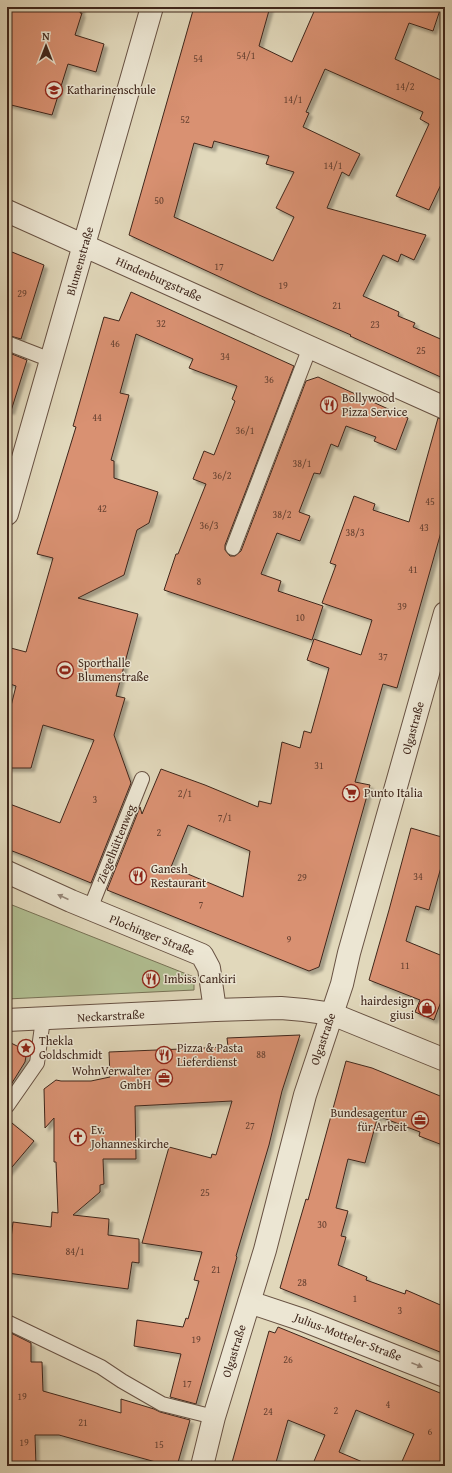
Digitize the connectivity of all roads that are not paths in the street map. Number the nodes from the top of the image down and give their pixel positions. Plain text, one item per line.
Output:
1 (152, 7) edge
2 (7, 211) edge
3 (84, 246) junction
4 (7, 343) edge
5 (310, 347) junction
6 (51, 360) junction
7 (445, 408) edge
8 (7, 514) edge
9 (234, 548) dead end
10 (445, 613) edge
11 (142, 779) dead end
12 (7, 872) edge
13 (90, 909) junction
14 (215, 1010) junction
15 (332, 1014) junction
16 (43, 1019) junction
17 (7, 1020) edge
18 (445, 1060) edge
19 (7, 1106) edge
20 (250, 1302) junction
21 (7, 1322) edge
22 (445, 1376) edge
23 (214, 1417) junction
24 (202, 1466) edge

1 - 3 street, Blumenstraße
2 - 3 street, Hindenburgstraße
3 - 5 street, Hindenburgstraße
3 - 6 street, Blumenstraße
4 - 6 lane
5 - 7 street, Hindenburgstraße
5 - 9 lane
6 - 8 street, Blumenstraße
10 - 15 street, Olgastraße
11 - 13 lane, Ziegelhüttenweg
13 -> 12 street, Plochinger Straße
13 - 14 street, Plochinger Straße
14 - 15 street
14 - 16 street, Neckarstraße
15 - 18 street
15 - 20 street, Olgastraße
16 - 17 street, Neckarstraße
16 - 19 lane
20 -> 22 street, Julius-Motteler-Straße
20 - 23 street, Olgastraße
21 - 23 lane
23 - 24 street, Olgastraße

